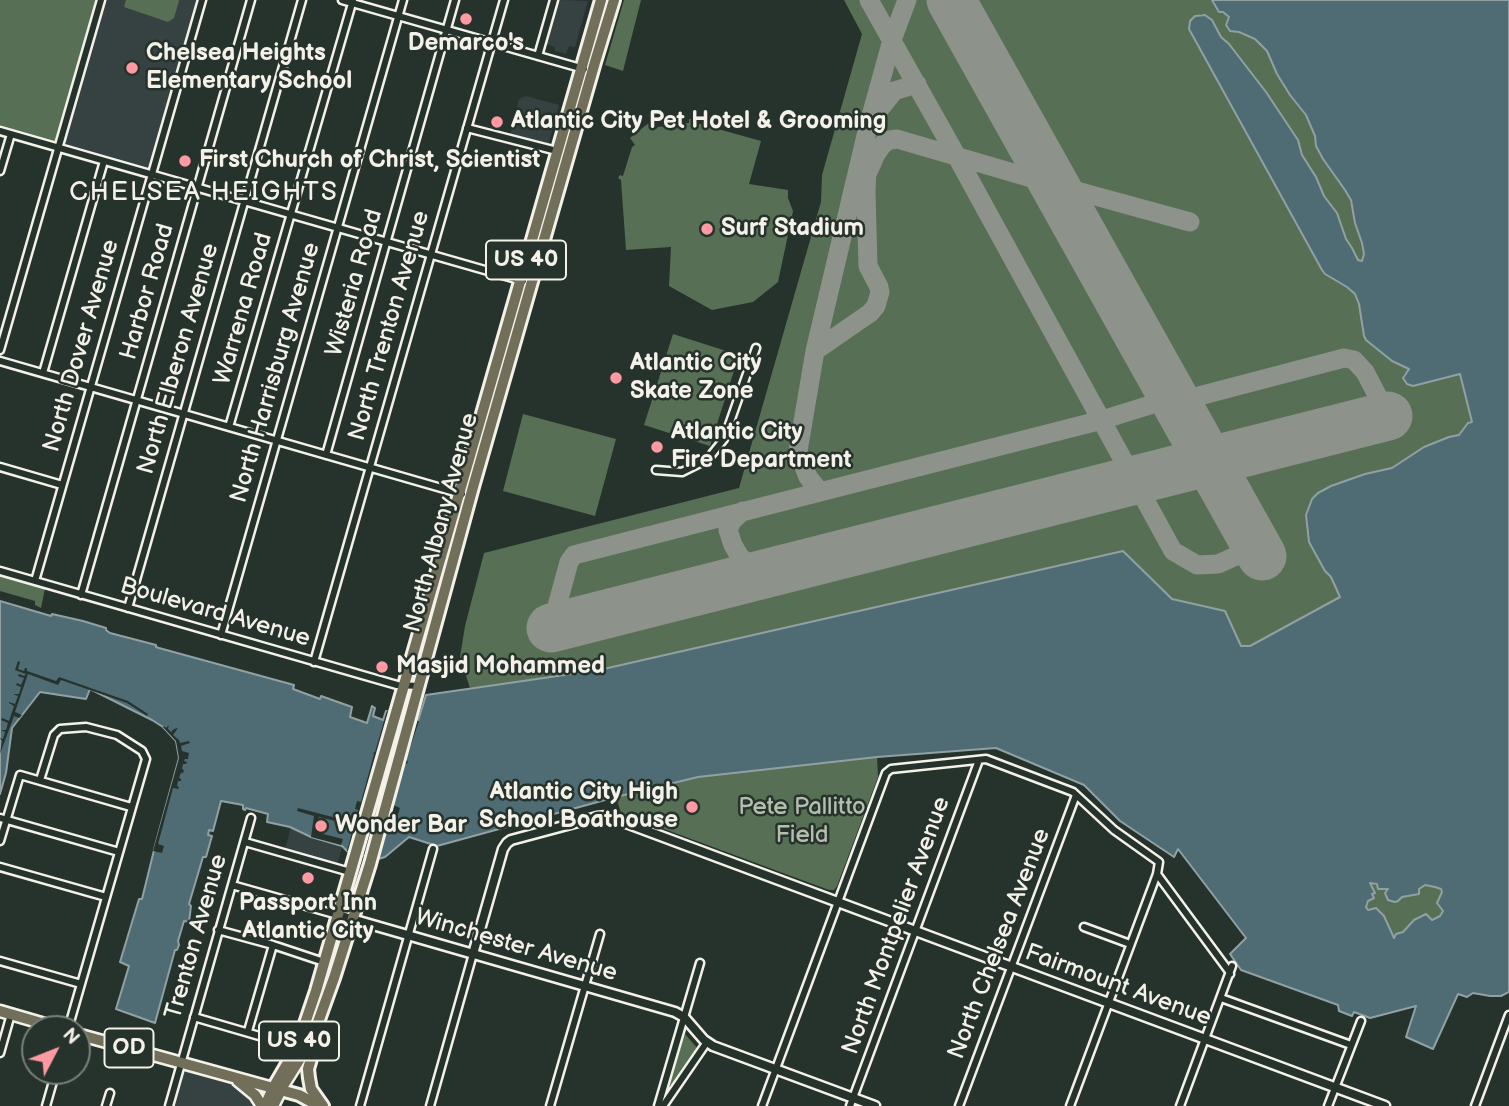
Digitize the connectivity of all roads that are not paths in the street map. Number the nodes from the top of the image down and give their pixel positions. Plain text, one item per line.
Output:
1 (101, 0) edge
2 (202, 0) edge
3 (251, 0) edge
4 (302, 0) edge
5 (342, 0) edge
6 (403, 0) edge
7 (455, 0) edge
8 (504, 0) edge
9 (554, 0) edge
10 (601, 0) edge
11 (614, 0) edge
12 (352, 1) edge
13 (398, 16) junction
14 (447, 30) junction
15 (492, 43) junction
16 (538, 57) junction
17 (587, 70) junction
18 (467, 128) junction
19 (0, 131) edge
20 (11, 134) junction
21 (59, 148) junction
22 (557, 151) junction
23 (104, 161) junction
24 (0, 171) edge
25 (151, 175) junction
26 (197, 188) junction
27 (244, 202) junction
28 (290, 215) junction
29 (337, 228) junction
30 (387, 243) junction
31 (430, 255) junction
32 (526, 281) junction
33 (756, 348) dead end
34 (0, 350) edge
35 (0, 361) edge
36 (43, 373) junction
37 (90, 387) junction
38 (137, 400) junction
39 (183, 414) junction
40 (229, 427) junction
41 (276, 440) junction
42 (327, 455) junction
43 (0, 467) edge
44 (370, 467) junction
45 (656, 470) dead end
46 (62, 485) junction
47 (465, 495) junction
48 (0, 571) edge
49 (35, 581) junction
50 (81, 595) junction
51 (128, 608) junction
52 (221, 635) junction
53 (314, 662) junction
54 (404, 686) junction
55 (420, 686) junction
56 (979, 760) junction
57 (40, 780) junction
58 (1076, 795) junction
59 (131, 807) junction
60 (251, 818) dead end
61 (3, 819) edge
62 (0, 841) edge
63 (245, 842) junction
64 (433, 849) dead end
65 (119, 852) junction
66 (0, 867) edge
67 (350, 872) junction
68 (1157, 874) junction
69 (232, 885) junction
70 (106, 898) junction
71 (838, 902) junction
72 (338, 915) junction
73 (353, 919) junction
74 (1084, 927) dead end
75 (218, 930) junction
76 (916, 931) junction
77 (600, 934) dead end
78 (408, 936) junction
79 (1130, 944) junction
80 (273, 945) junction
81 (473, 954) junction
82 (0, 961) edge
83 (324, 962) junction
84 (700, 963) dead end
85 (1012, 966) junction
86 (1232, 966) dead end
87 (1230, 974) junction
88 (81, 984) junction
89 (585, 986) junction
90 (1221, 998) junction
91 (1108, 1002) junction
92 (0, 1011) edge
93 (11, 1014) junction
94 (70, 1015) edge
95 (1509, 1015) edge
96 (21, 1017) edge
97 (194, 1017) junction
98 (684, 1017) junction
99 (1361, 1021) dead end
100 (317, 1025) junction
101 (248, 1031) junction
102 (91, 1038) edge
103 (1205, 1039) junction
104 (707, 1042) junction
105 (1351, 1045) junction
106 (297, 1046) junction
107 (0, 1054) edge
108 (180, 1063) junction
109 (776, 1069) junction
110 (235, 1078) junction
111 (52, 1085) edge
112 (1335, 1086) junction
113 (277, 1089) junction
114 (110, 1093) dead end
115 (852, 1102) edge
116 (1382, 1105) edge
117 (46, 1106) edge
118 (106, 1106) edge
119 (169, 1106) edge
120 (263, 1106) edge
121 (273, 1106) edge
122 (321, 1106) edge
123 (360, 1106) edge
124 (430, 1106) edge
125 (550, 1106) edge
126 (661, 1106) edge
127 (762, 1106) edge
128 (875, 1106) edge
129 (959, 1106) edge
130 (1070, 1106) edge
131 (1180, 1106) edge
132 (1328, 1106) edge
133 (1475, 1106) edge

1 - 21 street
2 - 25 street, North Dover Avenue
3 - 26 street, Harbor Road
4 - 27 street, North Elberon Avenue
5 - 12 street
6 - 13 street, North Harrisburg Avenue
7 - 14 street, Wisteria Road
8 - 15 street, North Trenton Avenue
9 - 16 street
10 - 17 highway, North Albany Avenue / US 40
11 - 17 highway, North Albany Avenue / US 40
12 - 13 street
12 - 28 street, Warrena Road
13 - 14 street
13 - 29 street, North Harrisburg Avenue
14 - 15 street
14 - 30 street, Wisteria Road
15 - 16 street
15 - 18 street, North Trenton Avenue
16 - 17 street
17 - 22 highway, North Albany Avenue / US 40
17 - 32 highway, North Albany Avenue / US 40
18 - 22 street
18 - 31 street, North Trenton Avenue
19 - 20 street
20 - 21 street
20 - 24 street
21 - 23 street
21 - 34 street
22 - 32 highway, North Albany Avenue / US 40
23 - 25 street
23 - 36 street
25 - 26 street
25 - 37 street, North Dover Avenue
26 - 27 street
26 - 38 street, Harbor Road
27 - 28 street
27 - 39 street, North Elberon Avenue
28 - 29 street
28 - 40 street, Warrena Road
29 - 30 street
29 - 41 street, North Harrisburg Avenue
30 - 31 street
30 - 42 street, Wisteria Road
31 - 32 street
31 - 44 street, North Trenton Avenue
32 - 47 highway, North Albany Avenue / US 40
33 - 45 street
35 - 36 street
36 - 37 street
37 - 38 street
37 - 46 street, North Dover Avenue
38 - 39 street
38 - 50 street, Harbor Road
39 - 40 street
39 - 51 street, North Elberon Avenue
40 - 41 street
41 - 42 street
41 - 52 street, North Harrisburg Avenue
42 - 44 street
43 - 46 street
44 - 47 street
44 - 53 street, North Trenton Avenue
46 - 49 street, North Dover Avenue
47 - 54 highway, North Albany Avenue / US 40
47 - 55 highway, North Albany Avenue / US 40
48 - 49 street, Boulevard Avenue
49 - 50 street, Boulevard Avenue
50 - 51 street, Boulevard Avenue
51 - 52 street, Boulevard Avenue
52 - 53 street, Boulevard Avenue
53 - 54 street, Boulevard Avenue
54 - 55 street, Boulevard Avenue
54 - 67 highway, North Albany Avenue / US 40
55 - 73 highway, North Albany Avenue / US 40
56 - 58 street
56 - 71 street
56 - 76 street, North Montpelier Avenue
57 - 59 street
57 - 59 street
57 - 61 street
58 - 68 street
58 - 85 street, North Chelsea Avenue
59 - 65 street
60 - 63 street, Trenton Avenue
61 - 62 street
61 - 65 street
63 - 67 street
63 - 69 street, Trenton Avenue
64 - 78 street
65 - 70 street
66 - 70 street
67 - 72 highway, North Albany Avenue / US 40
68 - 79 street
68 - 87 street
69 - 72 street, Winchester Avenue
69 - 75 street, Trenton Avenue
70 - 88 street
71 - 76 street, Fairmount Avenue
71 - 81 street, Fairmount Avenue
71 - 109 street
72 - 73 street, Winchester Avenue
72 - 83 highway, North Albany Avenue / US 40
73 - 78 street, Winchester Avenue
73 - 100 highway, North Albany Avenue / US 40
74 - 79 street
75 - 80 street
75 - 97 street, Trenton Avenue
76 - 85 street, Fairmount Avenue
76 - 115 street, North Montpelier Avenue
77 - 89 street
78 - 81 street, Winchester Avenue
78 - 123 street
79 - 91 street
80 - 83 street
80 - 101 street
81 - 89 street, Winchester Avenue
81 - 124 street
82 - 88 street
83 - 106 highway, North Albany Avenue / US 40
84 - 98 street
85 - 91 street, Fairmount Avenue
85 - 129 street, North Chelsea Avenue
86 - 87 street
87 - 90 street
88 - 94 street
89 - 98 street, Winchester Avenue
89 - 125 street
90 - 103 street
90 - 105 street
91 - 103 street, Fairmount Avenue
91 - 130 street
92 - 93 main road
93 - 96 main road
93 - 107 street
95 - 133 street
97 - 101 street
97 - 108 street, Trenton Avenue
98 - 104 street, Winchester Avenue
98 - 126 street
99 - 105 street
100 - 113 main road, North Albany Avenue / US 40
100 - 122 highway
101 - 106 street
102 - 108 main road, OD
103 - 112 street, Fairmount Avenue
103 - 131 street
104 - 109 street, Winchester Avenue
104 - 126 street
105 - 112 street
106 - 113 highway, North Albany Avenue / US 40
108 - 110 main road, OD
108 - 119 street, Trenton Avenue
109 - 115 street, Winchester Avenue
109 - 127 street
110 - 113 main road, OD
110 - 120 main road
111 - 117 street
112 - 116 street, Fairmount Avenue
112 - 132 street
113 - 120 main road, US 40
113 - 121 main road, US 40
113 - 122 highway, OD
114 - 118 street
115 - 128 street, Winchester Avenue

